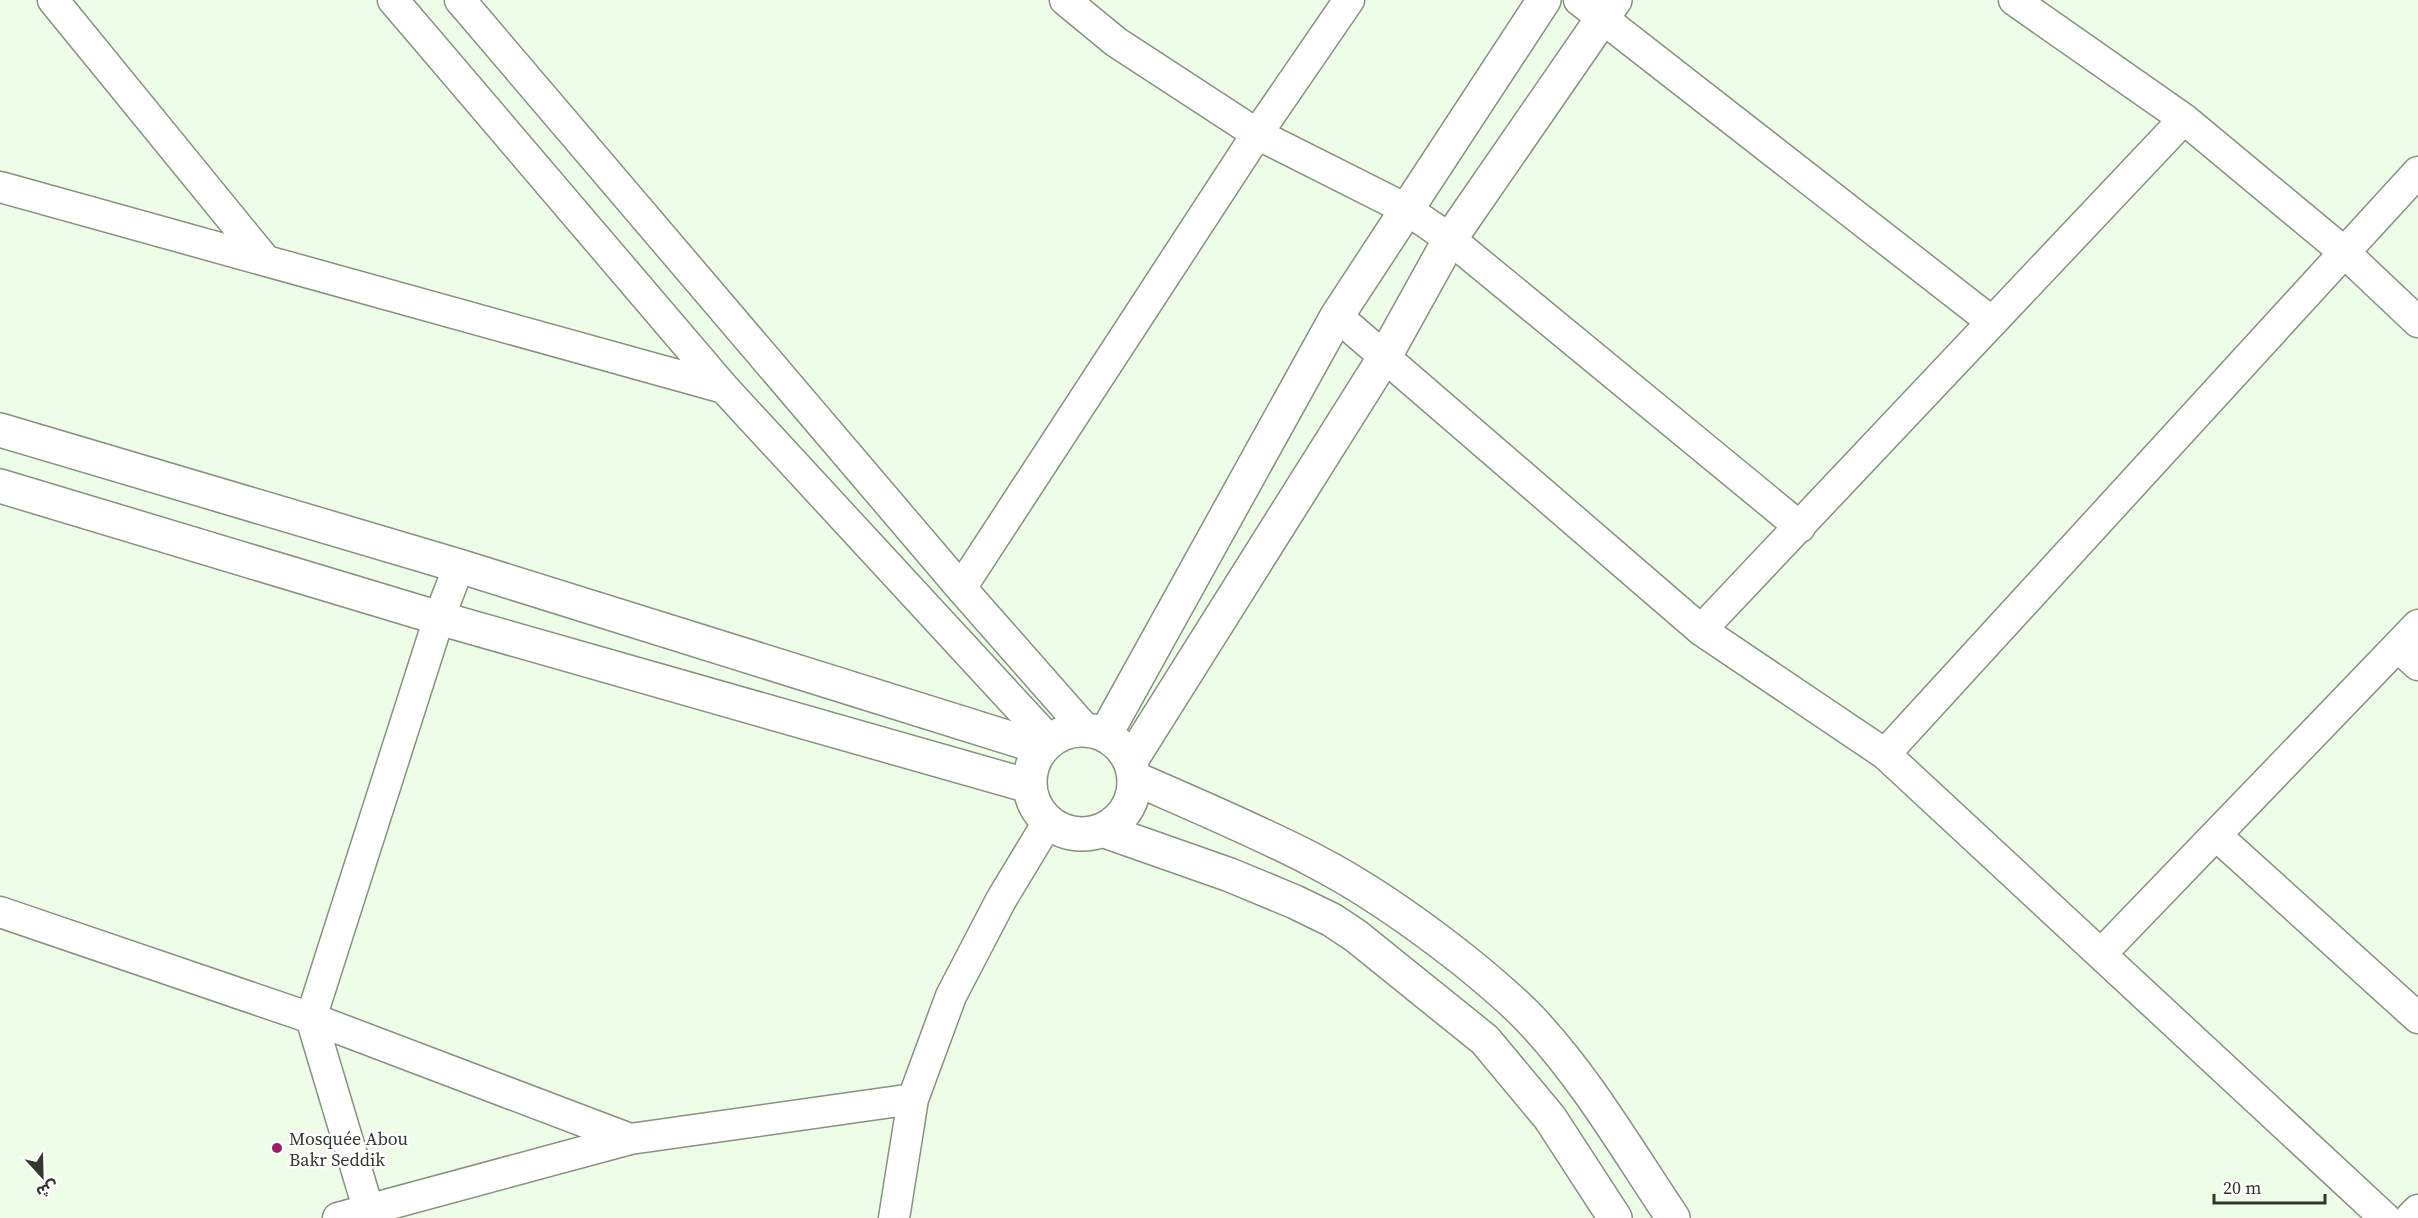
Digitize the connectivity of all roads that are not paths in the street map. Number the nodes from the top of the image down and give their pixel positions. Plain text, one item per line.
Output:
1 (53, 0) edge
2 (393, 0) edge
3 (460, 0) edge
4 (1065, 0) edge
5 (1349, 0) edge
6 (1544, 0) edge
7 (2014, 0) edge
8 (1599, 6) edge
9 (2184, 119) junction
10 (1257, 134) junction
11 (2418, 172) edge
12 (0, 187) edge
13 (1406, 209) junction
14 (1450, 239) junction
15 (2344, 252) junction
16 (266, 261) junction
17 (1337, 316) junction
18 (1992, 322) junction
19 (2418, 322) edge
20 (1384, 358) junction
21 (724, 388) junction
22 (0, 430) edge
23 (0, 486) edge
24 (1800, 526) junction
25 (459, 566) junction
26 (961, 588) junction
27 (439, 618) junction
28 (2418, 626) edge
29 (1701, 630) junction
30 (2408, 656) edge
31 (1095, 732) junction
32 (1046, 744) junction
33 (1885, 754) junction
34 (1132, 770) junction
35 (1029, 786) junction
36 (1048, 822) junction
37 (1102, 830) junction
38 (2217, 836) junction
39 (0, 912) edge
40 (2101, 954) junction
41 (311, 1018) junction
42 (2418, 1018) edge
43 (913, 1099) junction
44 (630, 1139) junction
45 (2418, 1210) edge
46 (370, 1214) edge
47 (338, 1218) edge
48 (894, 1218) edge
49 (1615, 1218) edge
50 (1673, 1218) edge
51 (2385, 1218) edge
52 (2410, 1218) edge

1 - 16 street
2 - 21 street
3 - 26 street
4 - 10 street
5 - 10 street
6 - 13 street
7 - 9 street
8 - 14 street
8 - 18 street
9 - 15 street
9 - 18 street
10 - 13 street
10 - 26 street
11 - 15 street
12 - 16 street
13 - 14 street
13 - 17 street
14 - 20 street
14 - 24 street
15 - 19 street
15 - 33 street
16 - 21 street
17 - 20 street
17 - 31 street
18 - 24 street
20 - 29 street
20 - 34 street
21 - 32 street
22 - 25 street
23 - 27 street
24 - 29 street
25 - 27 street
25 - 32 street
26 - 31 street
27 - 35 street
27 - 41 street
28 - 30 street
29 - 33 street
30 - 38 street
31 - 32 street
31 - 34 street
32 - 35 street
33 - 40 street
34 - 37 street
34 - 50 street
35 - 36 street
36 - 37 street
36 - 43 street
37 - 49 street
38 - 40 street
38 - 42 street
39 - 41 street
40 - 51 street
41 - 44 street
41 - 46 street
43 - 44 street
43 - 48 street
44 - 46 street
45 - 52 street
46 - 47 street

